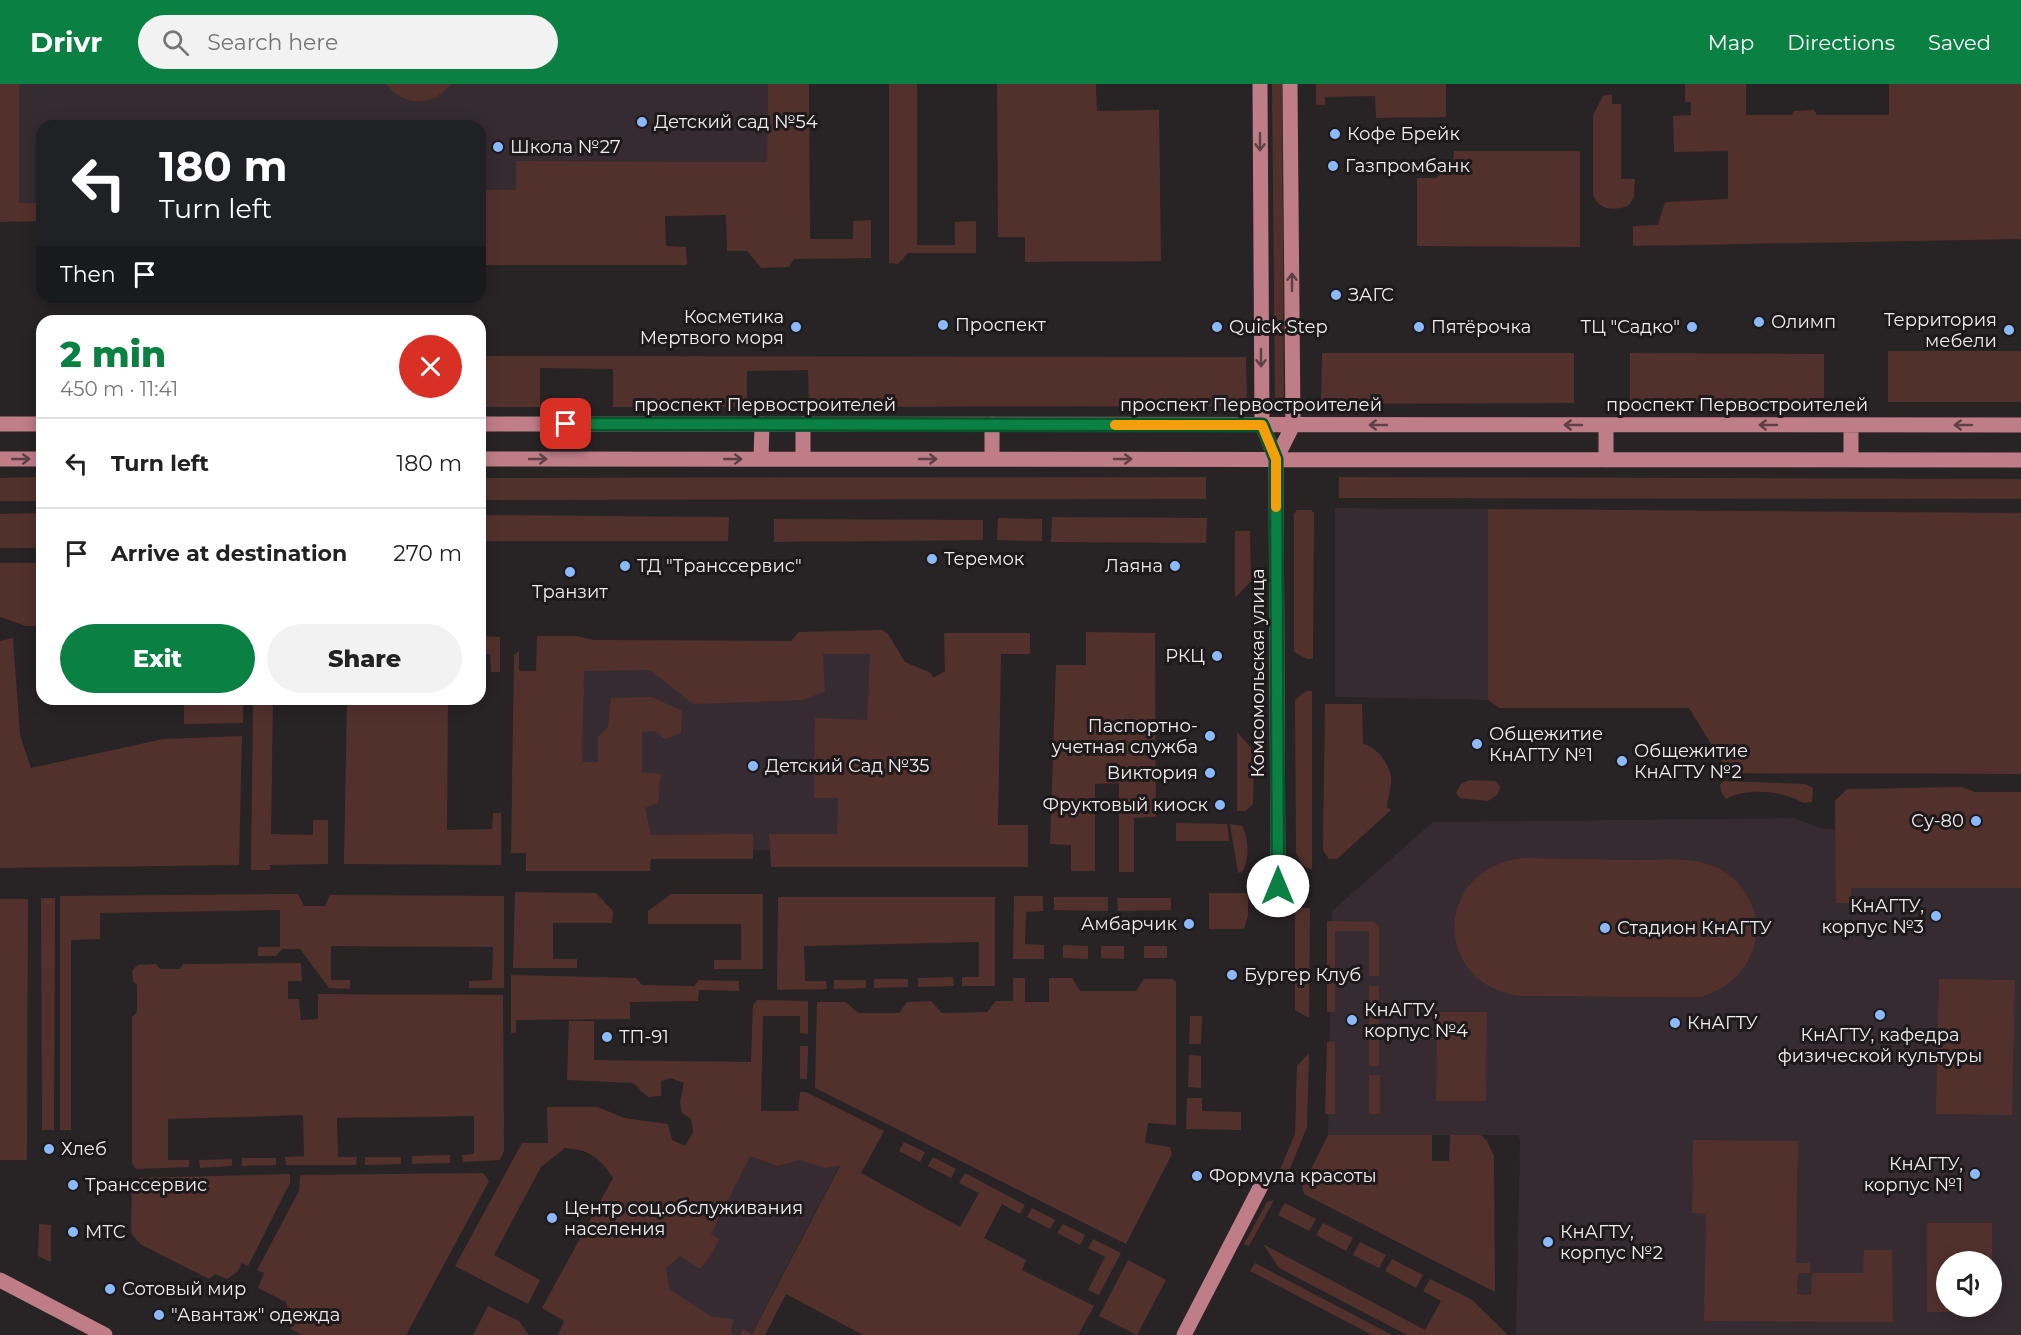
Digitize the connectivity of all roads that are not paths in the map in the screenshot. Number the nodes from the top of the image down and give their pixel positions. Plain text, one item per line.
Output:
1 (1260, 84) edge
2 (1290, 84) edge
3 (0, 424) edge
4 (36, 424) edge
5 (486, 424) edge
6 (762, 424) junction
7 (803, 424) junction
8 (992, 424) junction
9 (1262, 425) junction
10 (1293, 425) junction
11 (1606, 425) junction
12 (1851, 425) junction
13 (2021, 425) edge
14 (0, 459) edge
15 (36, 459) edge
16 (486, 459) edge
17 (761, 459) junction
18 (803, 459) junction
19 (992, 459) junction
20 (1276, 459) junction
21 (1606, 460) junction
22 (1851, 460) junction
23 (2021, 460) edge
24 (1278, 886) dead end
25 (1264, 1180) dead end
26 (0, 1280) edge
27 (105, 1335) edge
28 (1184, 1335) edge

1 -> 9 main road, Комсомольская улица
10 -> 2 main road, Комсомольская улица
3 - 4 main road
5 - 6 main road, проспект Первостроителей
6 - 7 main road, проспект Первостроителей
6 - 17 main road
7 - 8 main road, проспект Первостроителей
7 - 18 main road
8 - 9 main road, проспект Первостроителей
8 - 19 main road
9 - 10 main road, проспект Первостроителей
9 - 20 main road, Комсомольская улица
11 -> 10 main road, проспект Первостроителей
10 - 20 main road, Комсомольская улица
12 -> 11 main road, проспект Первостроителей
11 - 21 main road
13 -> 12 main road, проспект Первостроителей
12 - 22 main road
14 -> 15 main road
16 -> 17 main road
17 - 18 main road
18 -> 19 main road
19 -> 20 main road
20 - 21 main road
20 - 24 main road, Комсомольская улица
21 - 22 main road
22 - 23 main road
25 - 28 main road
26 - 27 main road

